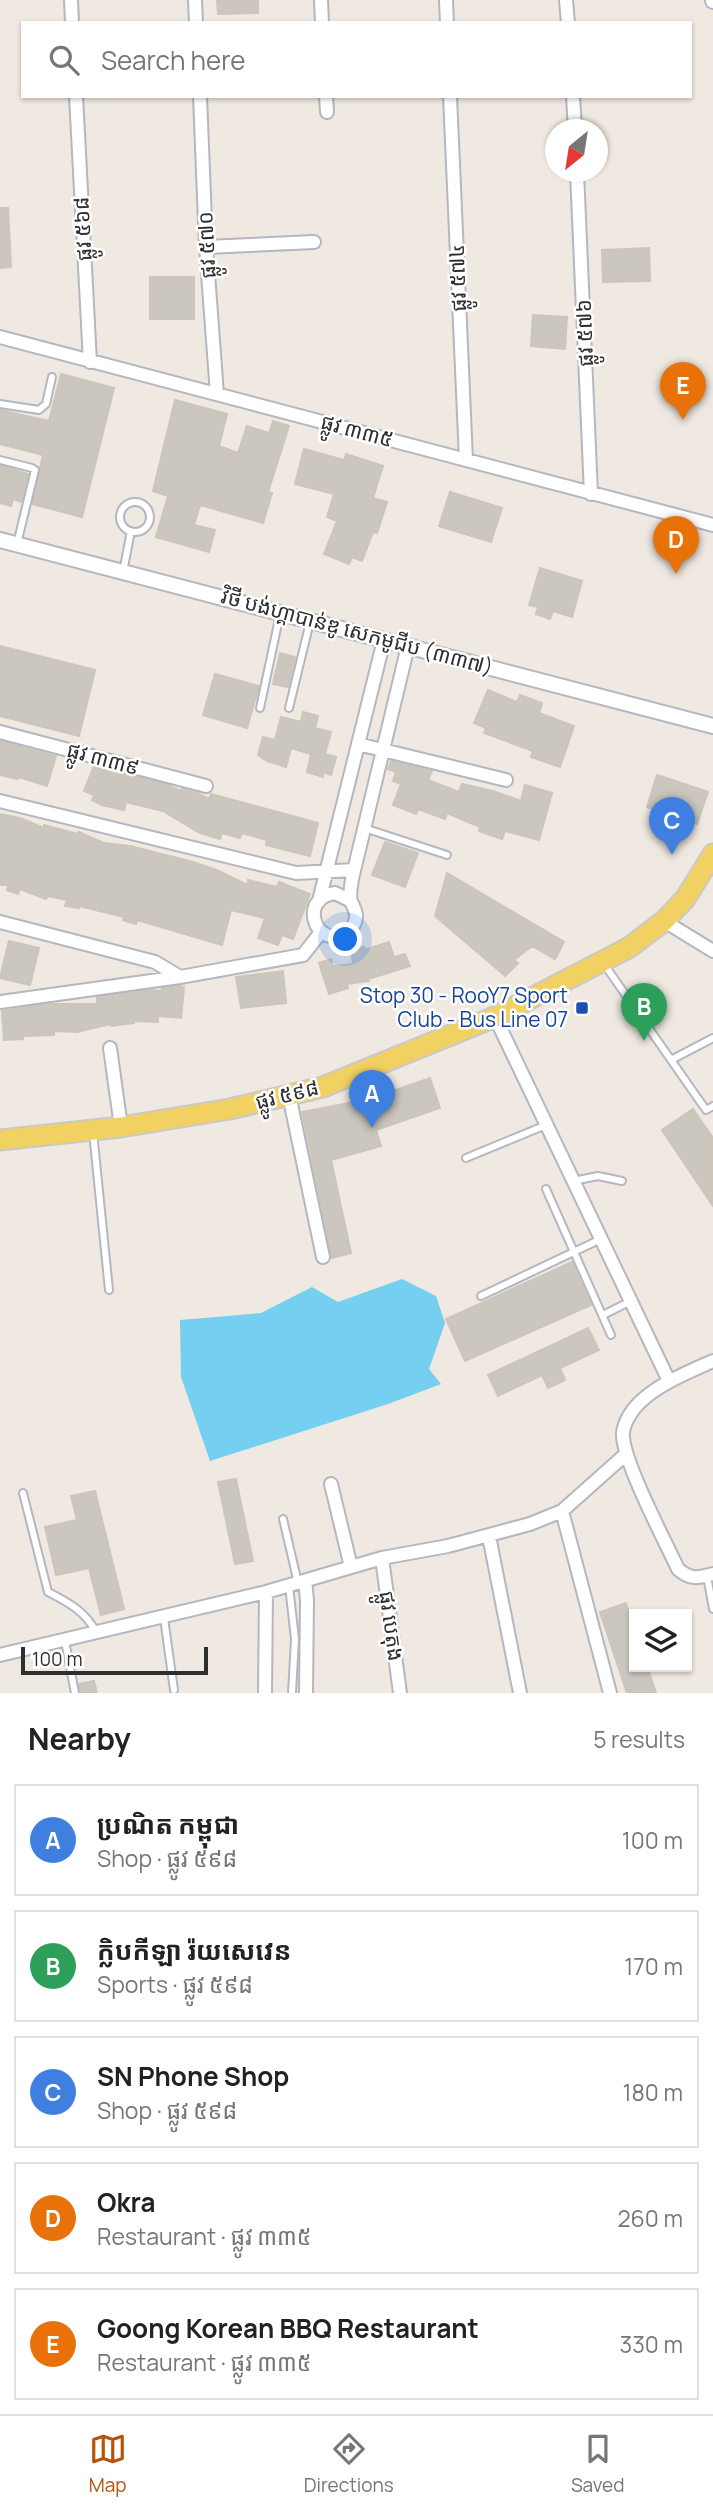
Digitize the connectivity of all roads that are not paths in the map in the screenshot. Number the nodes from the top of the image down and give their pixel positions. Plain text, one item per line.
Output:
1 (71, 0) edge
2 (195, 0) edge
3 (321, 0) edge
4 (446, 0) edge
5 (566, 0) edge
6 (72, 21) edge
7 (197, 21) edge
8 (322, 21) edge
9 (447, 21) edge
10 (568, 21) edge
11 (76, 98) edge
12 (200, 98) edge
13 (326, 98) edge
14 (450, 98) edge
15 (573, 98) edge
16 (327, 112) dead end
17 (574, 119) edge
18 (577, 182) edge
19 (314, 242) dead end
20 (206, 247) junction
21 (0, 337) edge
22 (90, 362) junction
23 (52, 377) dead end
24 (217, 394) junction
25 (0, 404) edge
26 (0, 460) edge
27 (466, 460) junction
28 (591, 494) junction
29 (713, 525) edge
30 (131, 531) junction
31 (0, 540) edge
32 (17, 544) junction
33 (123, 572) junction
34 (281, 612) junction
35 (311, 620) junction
36 (384, 639) junction
37 (408, 646) junction
38 (260, 708) dead end
39 (289, 708) dead end
40 (713, 726) edge
41 (0, 733) edge
42 (358, 744) junction
43 (383, 751) junction
44 (506, 780) dead end
45 (206, 786) dead end
46 (0, 801) edge
47 (364, 828) junction
48 (447, 855) dead end
49 (712, 858) edge
50 (354, 870) junction
51 (327, 871) junction
52 (319, 901) junction
53 (351, 901) junction
54 (664, 921) junction
55 (0, 922) edge
56 (321, 932) junction
57 (713, 951) edge
58 (603, 962) junction
59 (180, 977) junction
60 (0, 1002) edge
61 (495, 1017) junction
62 (713, 1038) edge
63 (110, 1048) dead end
64 (671, 1060) junction
65 (289, 1095) junction
66 (713, 1106) edge
67 (546, 1125) junction
68 (121, 1127) junction
69 (92, 1130) junction
70 (0, 1140) edge
71 (466, 1158) dead end
72 (573, 1181) junction
73 (622, 1181) dead end
74 (546, 1189) dead end
75 (601, 1239) junction
76 (575, 1252) junction
77 (323, 1257) dead end
78 (109, 1290) dead end
79 (481, 1296) dead end
80 (631, 1301) junction
81 (603, 1315) junction
82 (611, 1335) dead end
83 (713, 1361) edge
84 (669, 1381) junction
85 (626, 1454) junction
86 (331, 1484) dead end
87 (23, 1493) dead end
88 (562, 1511) junction
89 (283, 1519) dead end
90 (489, 1536) junction
91 (382, 1559) junction
92 (351, 1567) junction
93 (710, 1575) edge
94 (297, 1583) junction
95 (267, 1592) junction
96 (713, 1609) edge
97 (164, 1618) junction
98 (97, 1634) junction
99 (65, 1641) junction
100 (0, 1656) edge
101 (174, 1690) dead end
102 (75, 1693) edge
103 (265, 1693) edge
104 (292, 1693) edge
105 (306, 1693) edge
106 (400, 1693) edge
107 (520, 1693) edge
108 (610, 1693) edge

1 - 6 street
2 - 7 street
3 - 8 street
4 - 9 street
5 - 10 street
11 - 22 street, ផ្លូវ ៥៦៨
12 - 20 street, ផ្លូវ ៥៧០
13 - 16 street
14 - 27 street, ផ្លូវ ៥៧៤
15 - 17 street
18 - 28 street, ផ្លូវ ៥៧៦
19 - 20 street
20 - 24 street, ផ្លូវ ៥៧០
21 - 22 street, ផ្លូវ ៣៣៥
22 - 24 street, ផ្លូវ ៣៣៥
23 - 25 lane
24 - 27 street, ផ្លូវ ៣៣៥
26 - 32 lane
27 - 28 street, ផ្លូវ ៣៣៥
28 - 29 street, ផ្លូវ ៣៣៥
30 - 30 lane
30 - 33 lane
31 - 32 street, វិថី បង់ហ្គាបាន់ឌូ សេកមូជីប (៣៣៧)
32 - 33 street, វិថី បង់ហ្គាបាន់ឌូ សេកមូជីប (៣៣៧)
33 - 34 street, វិថី បង់ហ្គាបាន់ឌូ សេកមូជីប (៣៣៧)
34 - 35 street, វិថី បង់ហ្គាបាន់ឌូ សេកមូជីប (៣៣៧)
34 - 38 lane
35 - 36 street, វិថី បង់ហ្គាបាន់ឌូ សេកមូជីប (៣៣៧)
35 - 39 lane
36 - 37 street, វិថី បង់ហ្គាបាន់ឌូ សេកមូជីប (៣៣៧)
36 - 42 street
37 - 40 street, វិថី បង់ហ្គាបាន់ឌូ សេកមូជីប (៣៣៧)
37 - 43 street
41 - 45 street, ផ្លូវ ៣៣៩
42 - 43 street
42 - 51 street
43 - 44 street
43 - 47 street
46 - 51 street
47 - 48 lane
47 - 50 street
49 - 54 main road, ផ្លូវ ៥៩៨
50 - 51 street
50 - 53 street
51 - 52 street
52 - 53 street
52 - 56 street
53 - 56 street
54 - 57 street
54 - 58 main road, ផ្លូវ ៥៩៨
55 - 59 street
56 - 59 street
58 - 61 main road, ផ្លូវ ៥៩៨
58 - 64 lane
59 - 60 street
61 - 65 main road, ផ្លូវ ៥៩៨
61 - 67 street
62 - 64 lane
63 - 68 street
64 - 66 lane
65 - 68 main road, ផ្លូវ ៥៩៨
65 - 77 street
67 - 71 lane
67 - 72 street
68 - 69 main road, ផ្លូវ ៥៩៨
69 - 70 main road, ផ្លូវ ៥៩៨
69 - 78 lane
72 - 73 lane
72 - 75 street
74 - 76 lane
75 - 76 lane
75 - 80 street
76 - 79 lane
76 - 81 lane
80 - 81 lane
80 - 84 street
81 - 82 lane
83 - 84 street
84 - 85 street
85 - 88 street
85 - 93 street
86 - 92 street
87 - 98 lane
88 - 90 street
88 - 108 street
89 - 94 lane
90 - 91 street
90 - 107 street
91 - 92 street
91 - 106 street, ផ្លូវ បេតុង
92 - 94 street
93 - 96 lane
94 - 95 street
94 - 104 lane
94 - 105 street
95 - 97 street
95 - 103 street
97 - 98 street
97 - 101 lane
98 - 99 street
99 - 100 street
99 - 102 lane

